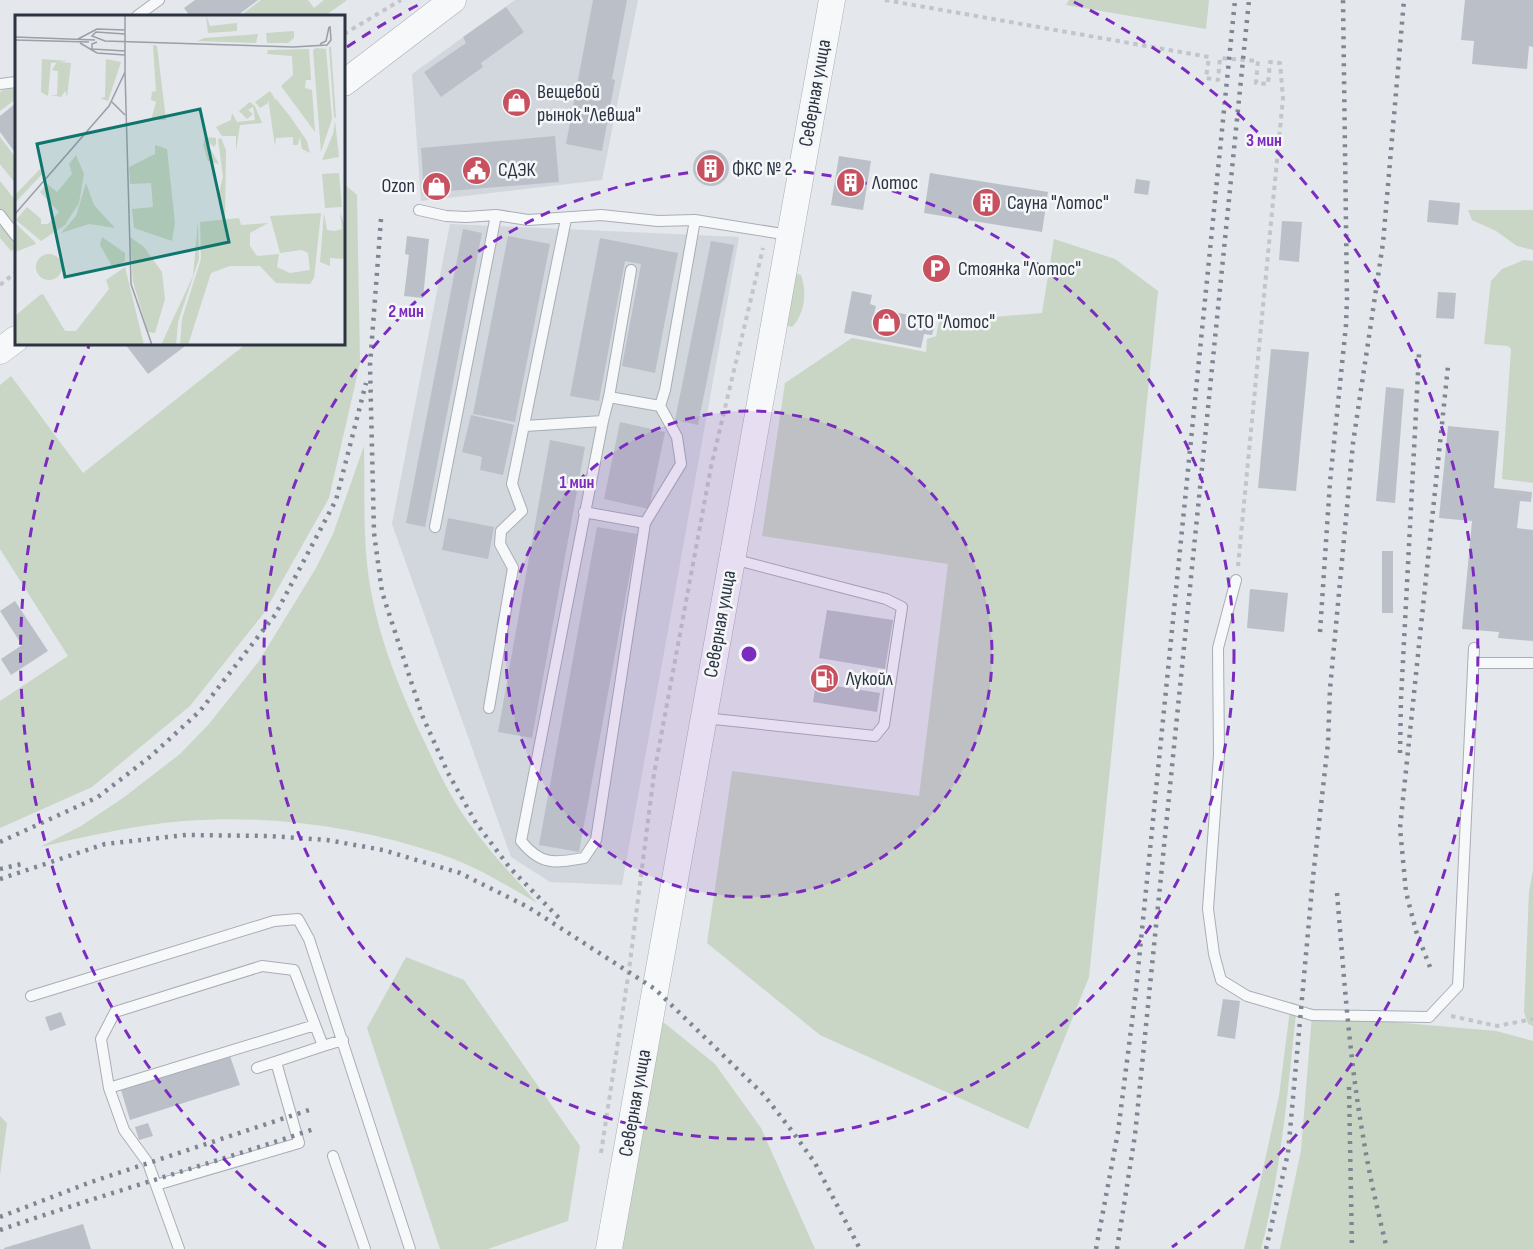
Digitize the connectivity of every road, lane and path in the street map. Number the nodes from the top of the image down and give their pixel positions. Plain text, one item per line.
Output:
1 (159, 0) edge
2 (401, 0) edge
3 (453, 0) edge
4 (832, 0) edge
5 (885, 0) edge
6 (138, 15) edge
7 (345, 33) edge
8 (15, 82) edge
9 (345, 82) edge
10 (0, 84) edge
11 (419, 210) dead end
12 (0, 215) edge
13 (496, 215) junction
14 (566, 219) junction
15 (695, 220) junction
16 (778, 233) junction
17 (15, 235) edge
18 (632, 270) dead end
19 (15, 273) edge
20 (0, 285) edge
21 (15, 340) edge
22 (0, 351) edge
23 (609, 397) junction
24 (660, 406) junction
25 (603, 422) junction
26 (525, 426) junction
27 (584, 512) junction
28 (645, 523) junction
29 (435, 527) dead end
30 (732, 559) junction
31 (1236, 580) joint
32 (1474, 648) dead end
33 (1473, 663) junction
34 (1533, 663) edge
35 (489, 708) dead end
36 (704, 718) junction
37 (31, 996) dead end
38 (1434, 1012) junction
39 (1533, 1019) edge
40 (315, 1025) junction
41 (344, 1040) junction
42 (323, 1046) junction
43 (276, 1062) junction
44 (257, 1068) dead end
45 (110, 1088) junction
46 (333, 1156) dead end
47 (600, 1156) dead end
48 (156, 1185) junction
49 (606, 1247) edge
50 (179, 1249) edge
51 (365, 1249) edge
52 (410, 1249) edge

1 - 6 lane
2 - 7 path
3 - 9 street
4 - 16 street, Северная улица
5 - 31 path
8 - 10 lane
11 - 13 lane
12 - 17 lane
13 - 14 lane
13 - 29 lane
14 - 15 lane
14 - 26 lane
15 - 16 lane
15 - 24 lane
16 - 30 street, Северная улица
16 - 47 path
18 - 23 lane
19 - 20 path
21 - 22 street
23 - 24 lane
23 - 25 lane
24 - 28 lane
25 - 26 lane
25 - 27 lane
26 - 35 lane
27 - 28 lane
27 - 28 lane
30 - 36 street, Северная улица
30 - 36 lane
31 - 38 lane
32 - 33 lane
33 - 34 lane
33 - 38 lane
36 - 49 street, Северная улица
37 - 41 lane
38 - 39 path
40 - 42 lane
40 - 45 lane
40 - 45 lane
41 - 42 lane
41 - 52 lane
42 - 43 lane
43 - 44 lane
43 - 48 lane
45 - 48 lane
46 - 51 lane
48 - 50 lane

